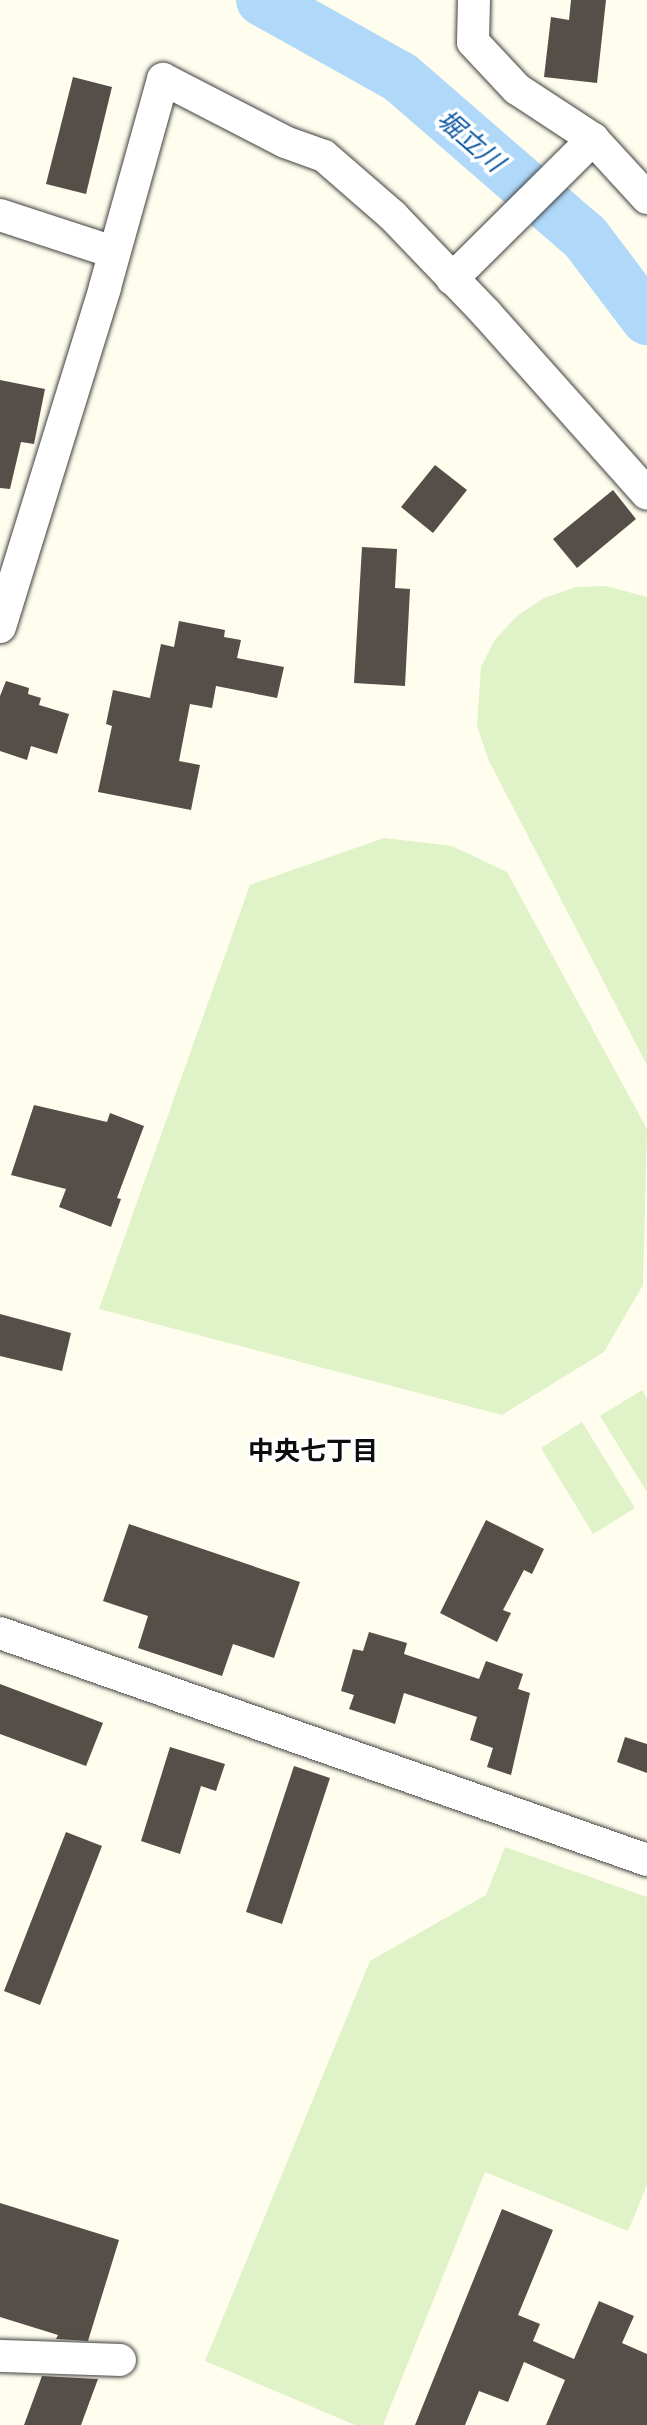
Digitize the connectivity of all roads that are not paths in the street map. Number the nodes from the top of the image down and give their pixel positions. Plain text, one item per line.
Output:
1 (474, 0) edge
2 (588, 144) junction
3 (645, 192) edge
4 (0, 215) edge
5 (113, 252) junction
6 (452, 279) junction
7 (647, 494) edge
8 (0, 627) edge
9 (0, 1633) edge
10 (647, 1860) edge
11 (0, 2356) edge
12 (120, 2360) dead end

1 - 2 street
2 - 3 street
2 - 6 street
4 - 5 street
5 - 6 street
5 - 8 street
6 - 7 street
9 - 10 street
11 - 12 street

